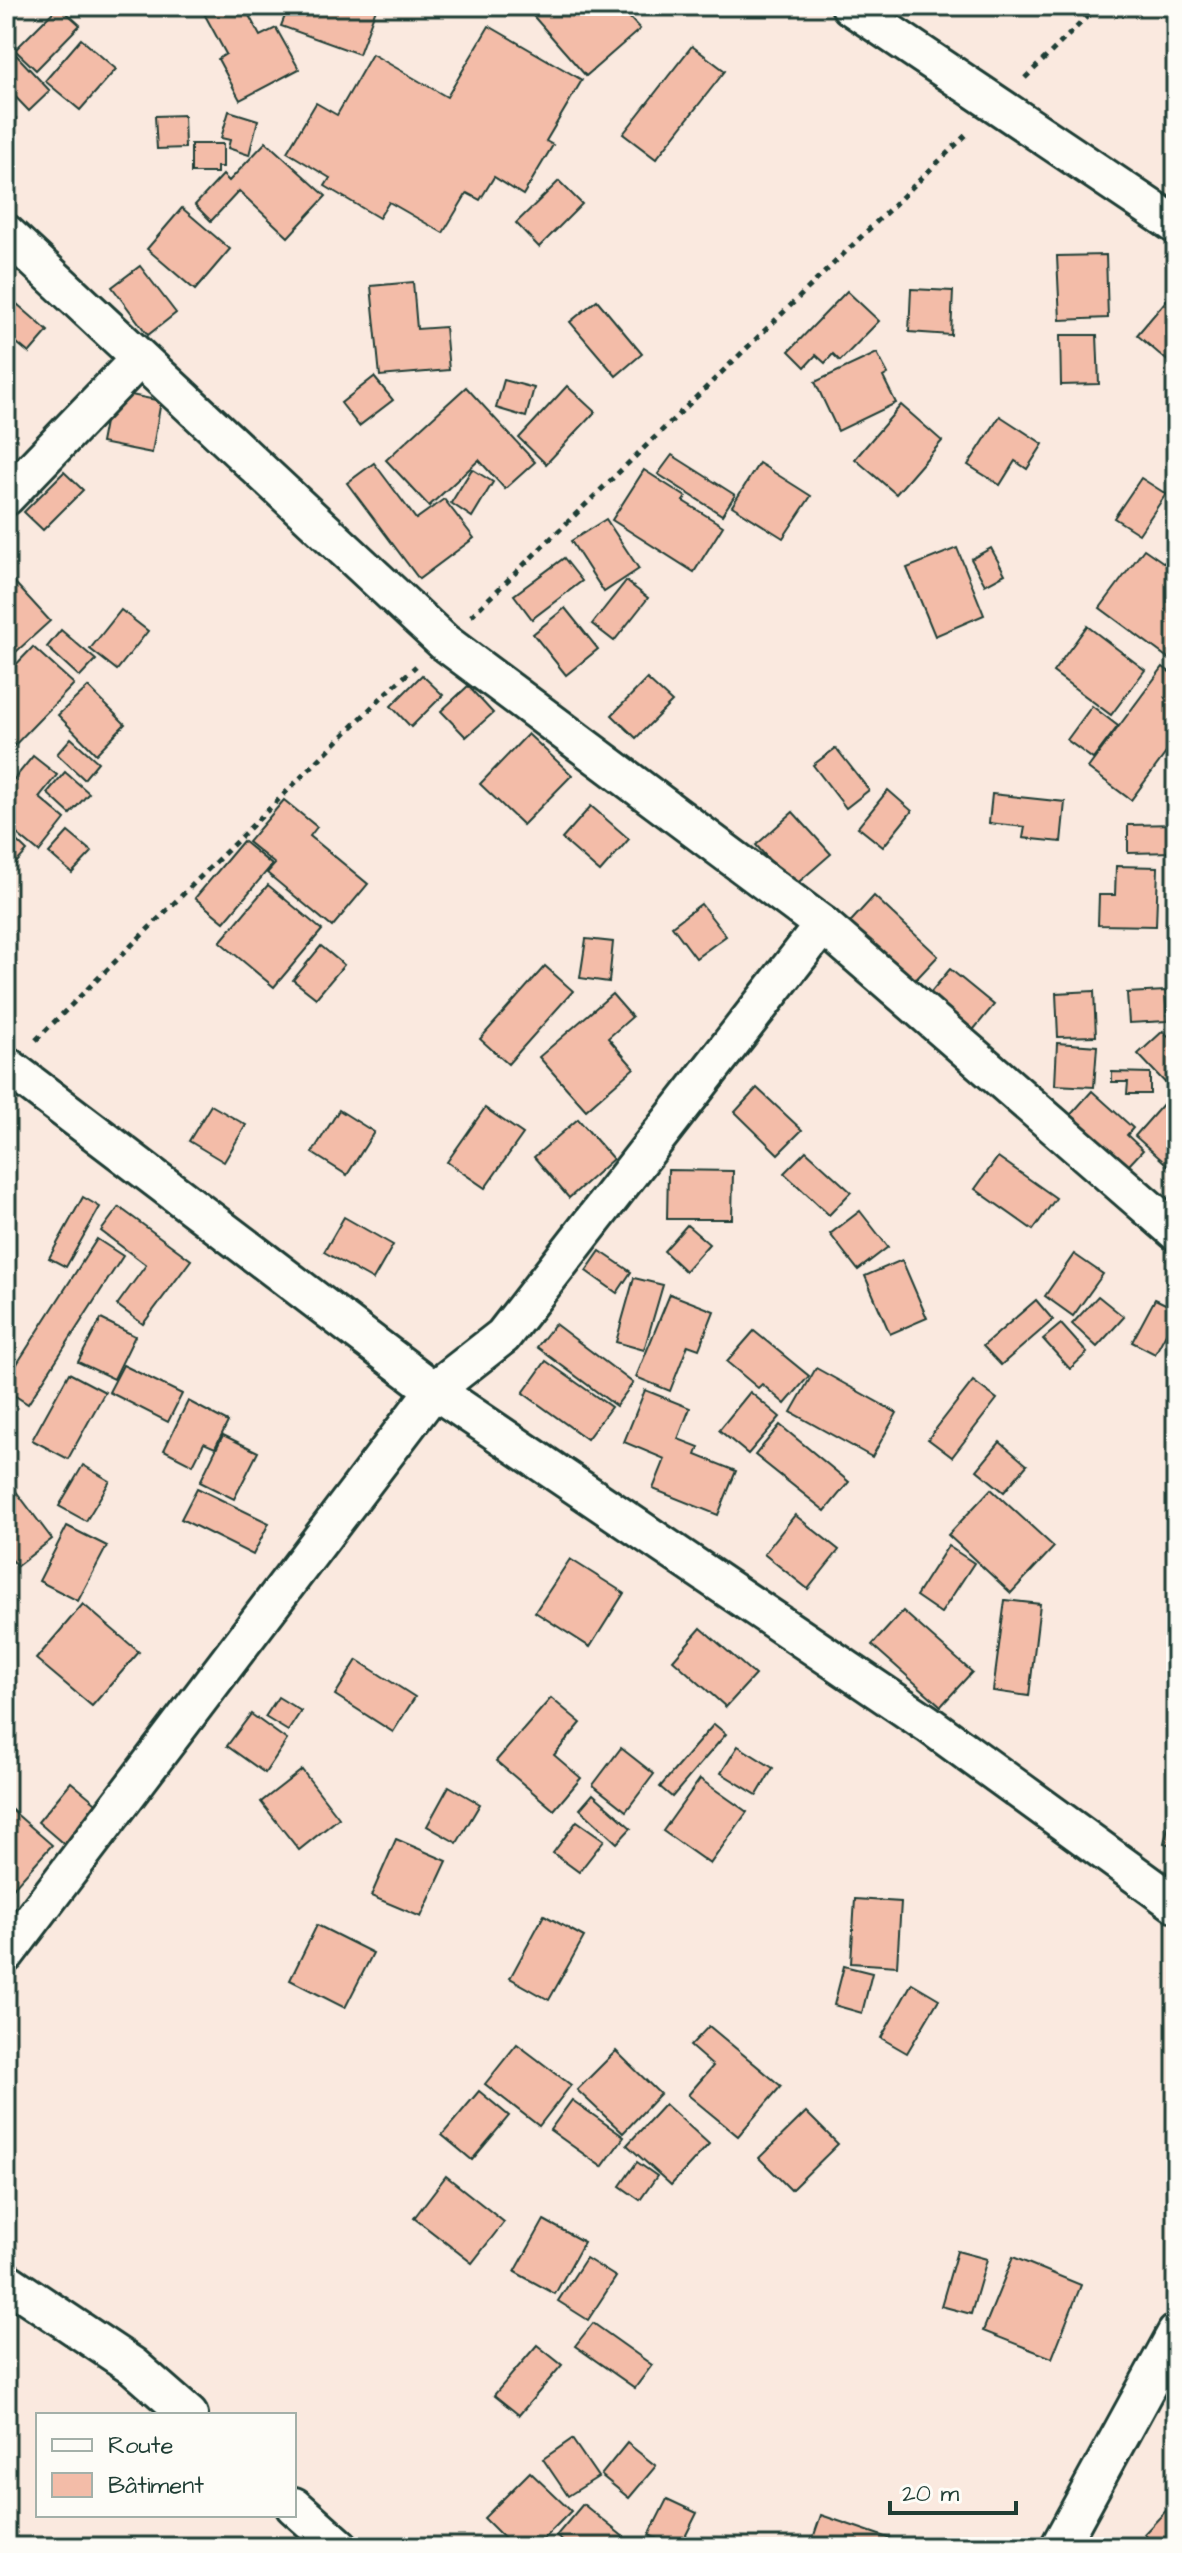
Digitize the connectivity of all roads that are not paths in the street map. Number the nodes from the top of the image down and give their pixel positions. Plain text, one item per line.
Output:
1 (850, 6) edge
2 (1176, 225) edge
3 (6, 233) edge
4 (139, 359) junction
5 (6, 497) edge
6 (823, 925) junction
7 (7, 1066) edge
8 (1176, 1232) edge
9 (434, 1390) junction
10 (1176, 1904) edge
11 (6, 1954) edge
12 (6, 2281) edge
13 (1176, 2333) edge
14 (187, 2413) edge
15 (296, 2508) edge
16 (340, 2547) edge
17 (1059, 2547) edge

1 - 2 street
3 - 4 street
4 - 5 street
4 - 6 street
6 - 8 street
6 - 9 street
7 - 9 street
9 - 10 street
9 - 11 street
12 - 14 street
13 - 17 street
15 - 16 street

